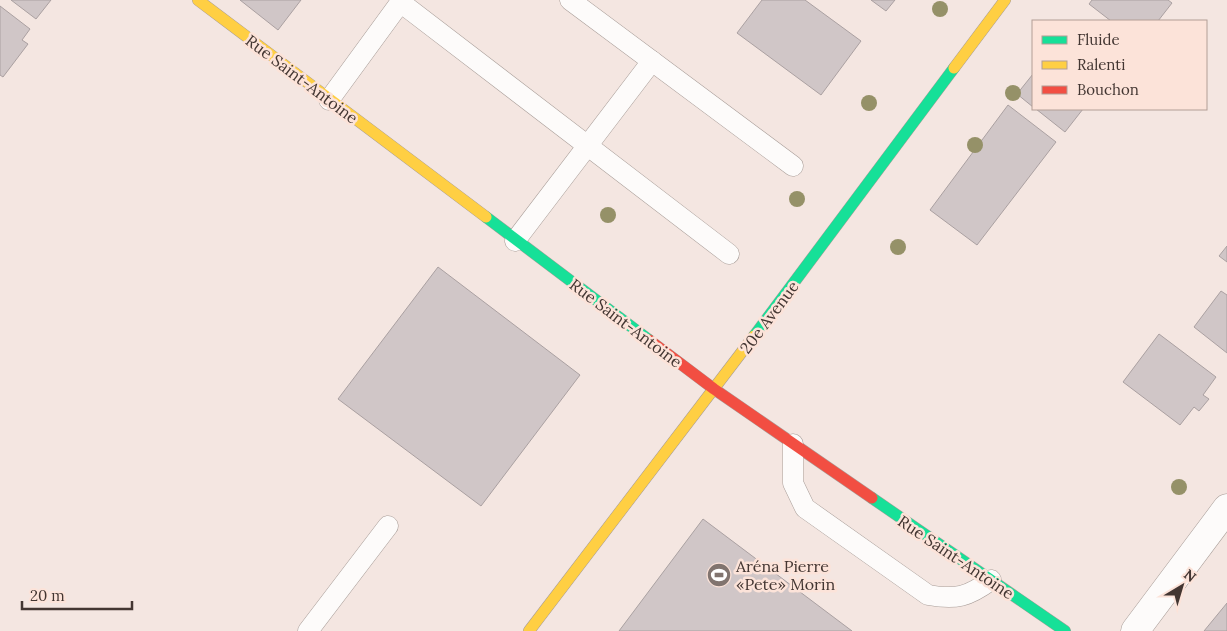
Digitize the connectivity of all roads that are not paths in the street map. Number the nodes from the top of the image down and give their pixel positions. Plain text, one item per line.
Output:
1 (198, 0) edge
2 (570, 0) edge
3 (1005, 0) edge
4 (401, 1) edge
5 (652, 62) junction
6 (329, 100) junction
7 (587, 144) junction
8 (792, 166) dead end
9 (516, 241) junction
10 (729, 254) dead end
11 (714, 389) junction
12 (793, 444) junction
13 (1227, 508) edge
14 (388, 526) dead end
15 (990, 580) junction
16 (308, 631) edge
17 (529, 631) edge
18 (1064, 631) edge
19 (1135, 631) edge

1 - 6 street, Rue Saint-Antoine
2 - 5 lane
3 - 11 street, 20e Avenue
4 - 6 lane
4 - 7 lane
5 - 7 lane
5 - 8 lane
6 - 9 street, Rue Saint-Antoine
7 - 9 lane
7 - 10 lane
9 - 11 street, Rue Saint-Antoine
11 - 12 street, Rue Saint-Antoine
11 - 17 street, 20e Avenue
12 - 15 street, Rue Saint-Antoine
12 - 15 lane
13 - 19 street
14 - 16 lane
15 - 18 street, Rue Saint-Antoine

